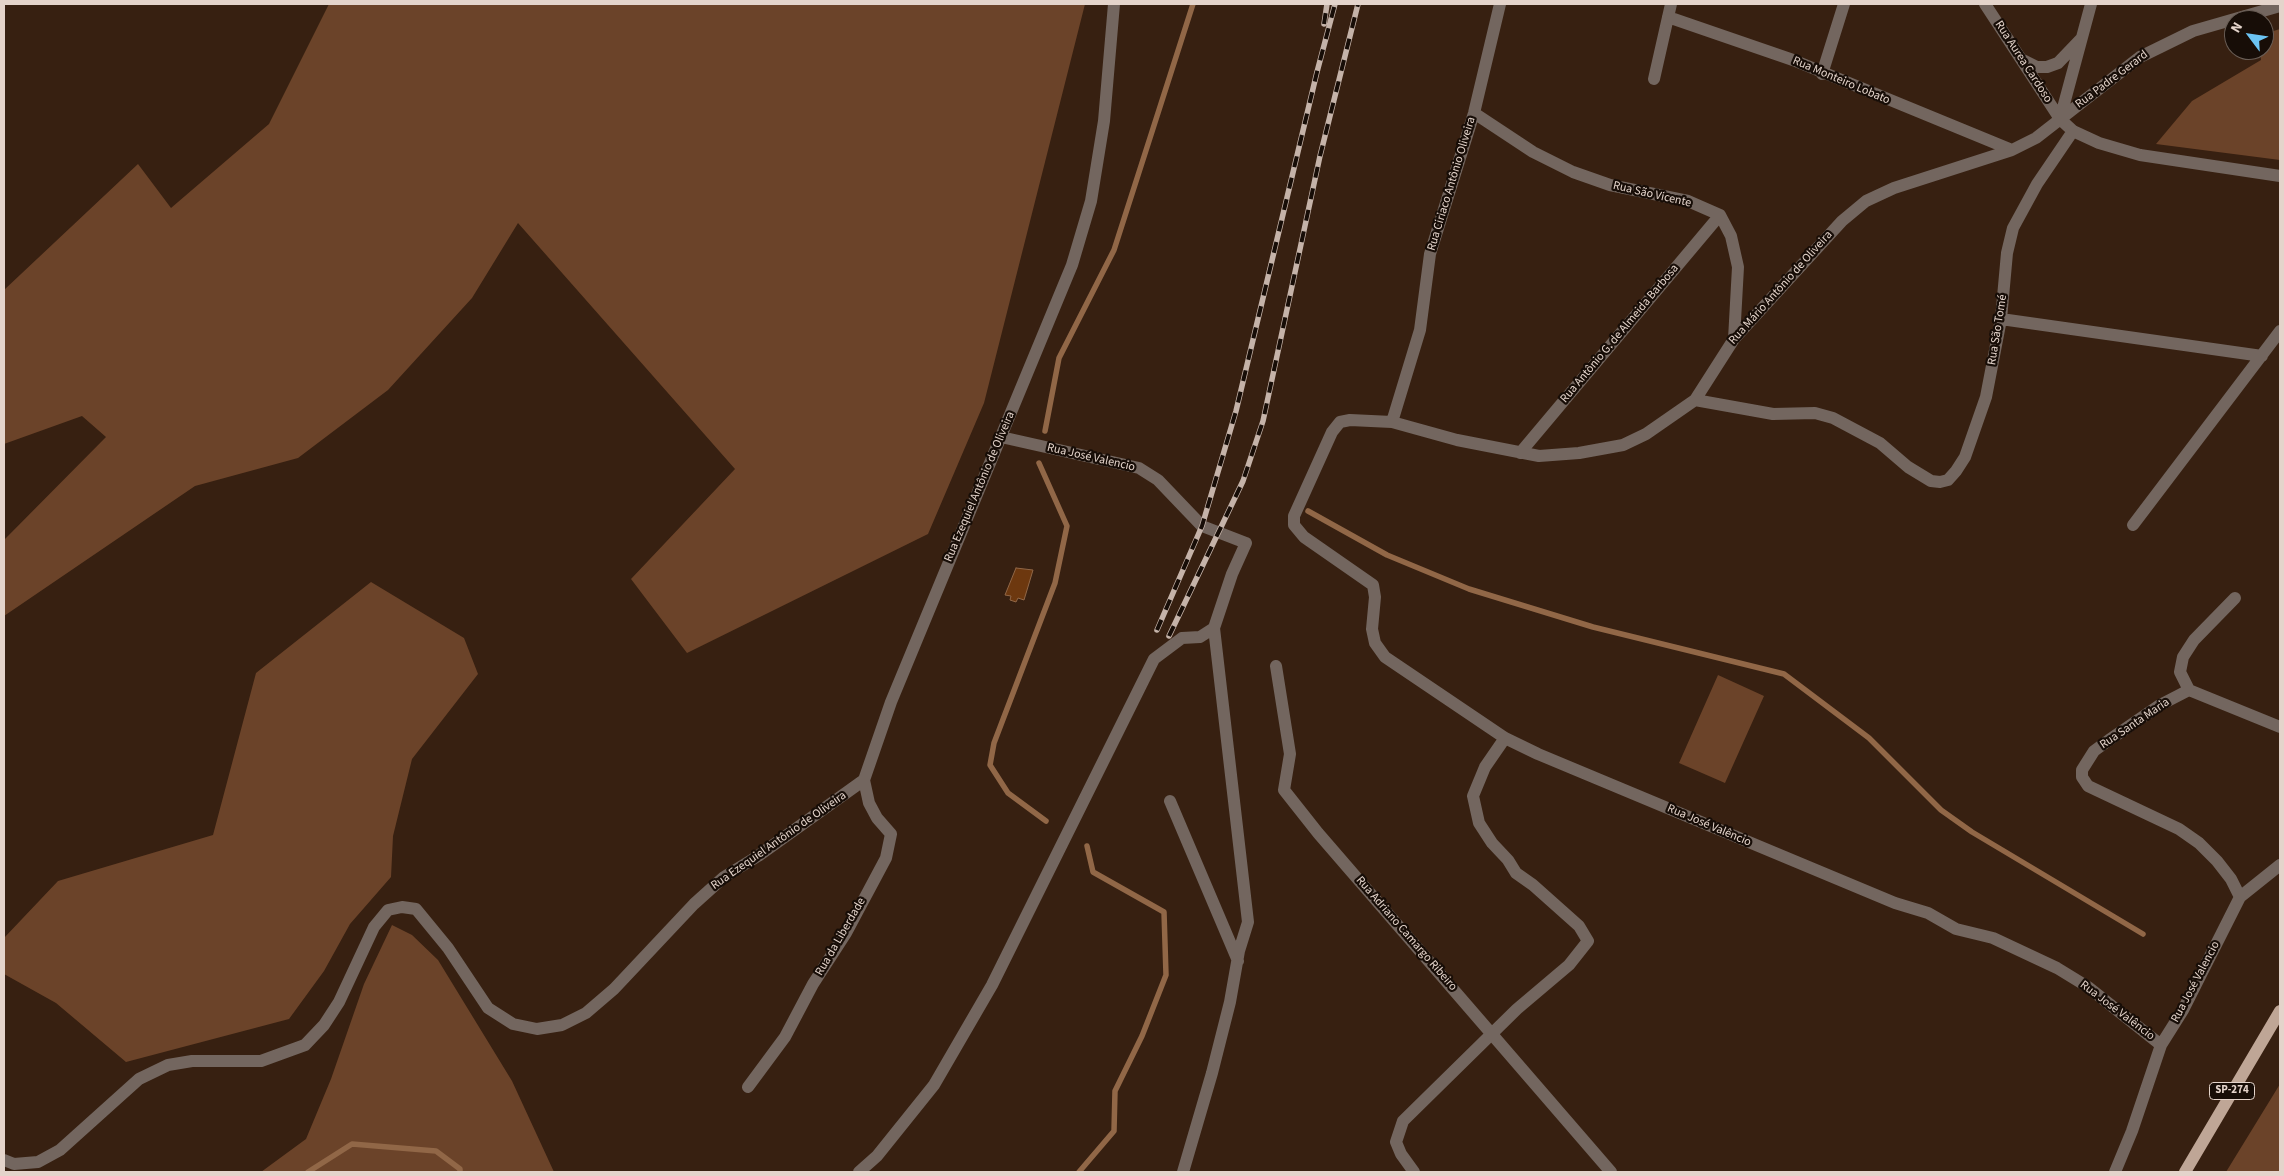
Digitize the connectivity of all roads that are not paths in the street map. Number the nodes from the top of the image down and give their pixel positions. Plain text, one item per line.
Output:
1 (1114, 4) edge
2 (1500, 4) edge
3 (1671, 4) edge
4 (1844, 4) edge
5 (1985, 4) edge
6 (2091, 4) edge
7 (2280, 6) edge
8 (1668, 17) junction
9 (2081, 38) junction
10 (2020, 57) junction
11 (1822, 74) junction
12 (1654, 79) dead end
13 (1474, 113) junction
14 (2060, 120) junction
15 (2073, 132) junction
16 (2012, 150) junction
17 (2280, 176) edge
18 (1720, 215) junction
19 (2002, 319) junction
20 (2280, 332) edge
21 (1734, 339) junction
22 (2262, 356) junction
23 (1694, 400) junction
24 (1392, 422) junction
25 (1001, 437) junction
26 (1520, 453) junction
27 (2133, 525) dead end
28 (1320, 549) joint
29 (2235, 598) dead end
30 (1214, 628) junction
31 (1276, 666) dead end
32 (2189, 690) junction
33 (2280, 727) edge
34 (1505, 738) junction
35 (864, 780) junction
36 (1170, 801) dead end
37 (2280, 865) edge
38 (2240, 897) junction
39 (1238, 961) junction
40 (2280, 1011) edge
41 (1492, 1034) junction
42 (2161, 1045) junction
43 (748, 1087) dead end
44 (12, 1165) edge
45 (859, 1172) edge
46 (1183, 1172) edge
47 (1414, 1172) edge
48 (1611, 1172) edge
49 (2115, 1172) edge
50 (2185, 1172) edge

1 - 25 street, Rua Ezequiel Antônio de Oliveira
2 - 13 street, Rua Ciriaco Antônio Oliveira
3 - 8 street
4 - 11 street
5 - 10 street, Rua Aurea Cardoso
6 - 9 street
7 - 14 street, Rua Padre Gerard
8 - 11 street, Rua Monteiro Lobato
8 - 12 street
9 - 10 street
9 - 14 street
10 - 14 street, Rua Aurea Cardoso
11 - 16 street, Rua Monteiro Lobato
13 - 18 street, Rua São Vicente
13 - 24 street, Rua Ciriaco Antônio Oliveira
14 - 15 street
14 - 16 street, Rua Mário Antônio de Oliveira
15 - 17 street
15 - 19 street, Rua São Tomé
16 - 21 street, Rua Mário Antônio de Oliveira
18 - 21 street
18 - 26 street, Rua Antônio G. de Almeida Barbosa
19 - 22 street
19 - 23 street, Rua São Tomé
20 - 22 street
21 - 23 street, Rua Mário Antônio de Oliveira
22 - 27 street
23 - 26 street, Rua Mário Antônio de Oliveira
24 - 26 street, Rua Mário Antônio de Oliveira
24 - 28 street, Rua Mário Antônio de Oliveira
25 - 30 street, Rua José Valencio
25 - 35 street, Rua Ezequiel Antônio de Oliveira
28 - 34 street, Rua José Valêncio
29 - 32 street
30 - 39 street
30 - 45 street
31 - 41 street, Rua Adriano Camargo Ribeiro
32 - 33 street
32 - 38 street, Rua Santa Maria
34 - 41 street
34 - 42 street, Rua José Valêncio
35 - 43 street, Rua da Liberdade
35 - 44 street, Rua Ezequiel Antônio de Oliveira
36 - 39 street
37 - 38 street, Rua José Valencio
38 - 42 street, Rua José Valencio
39 - 46 street
40 - 50 main road, SP-274
41 - 47 street
41 - 48 street, Rua Adriano Camargo Ribeiro
42 - 49 street, Rua José Valencio

